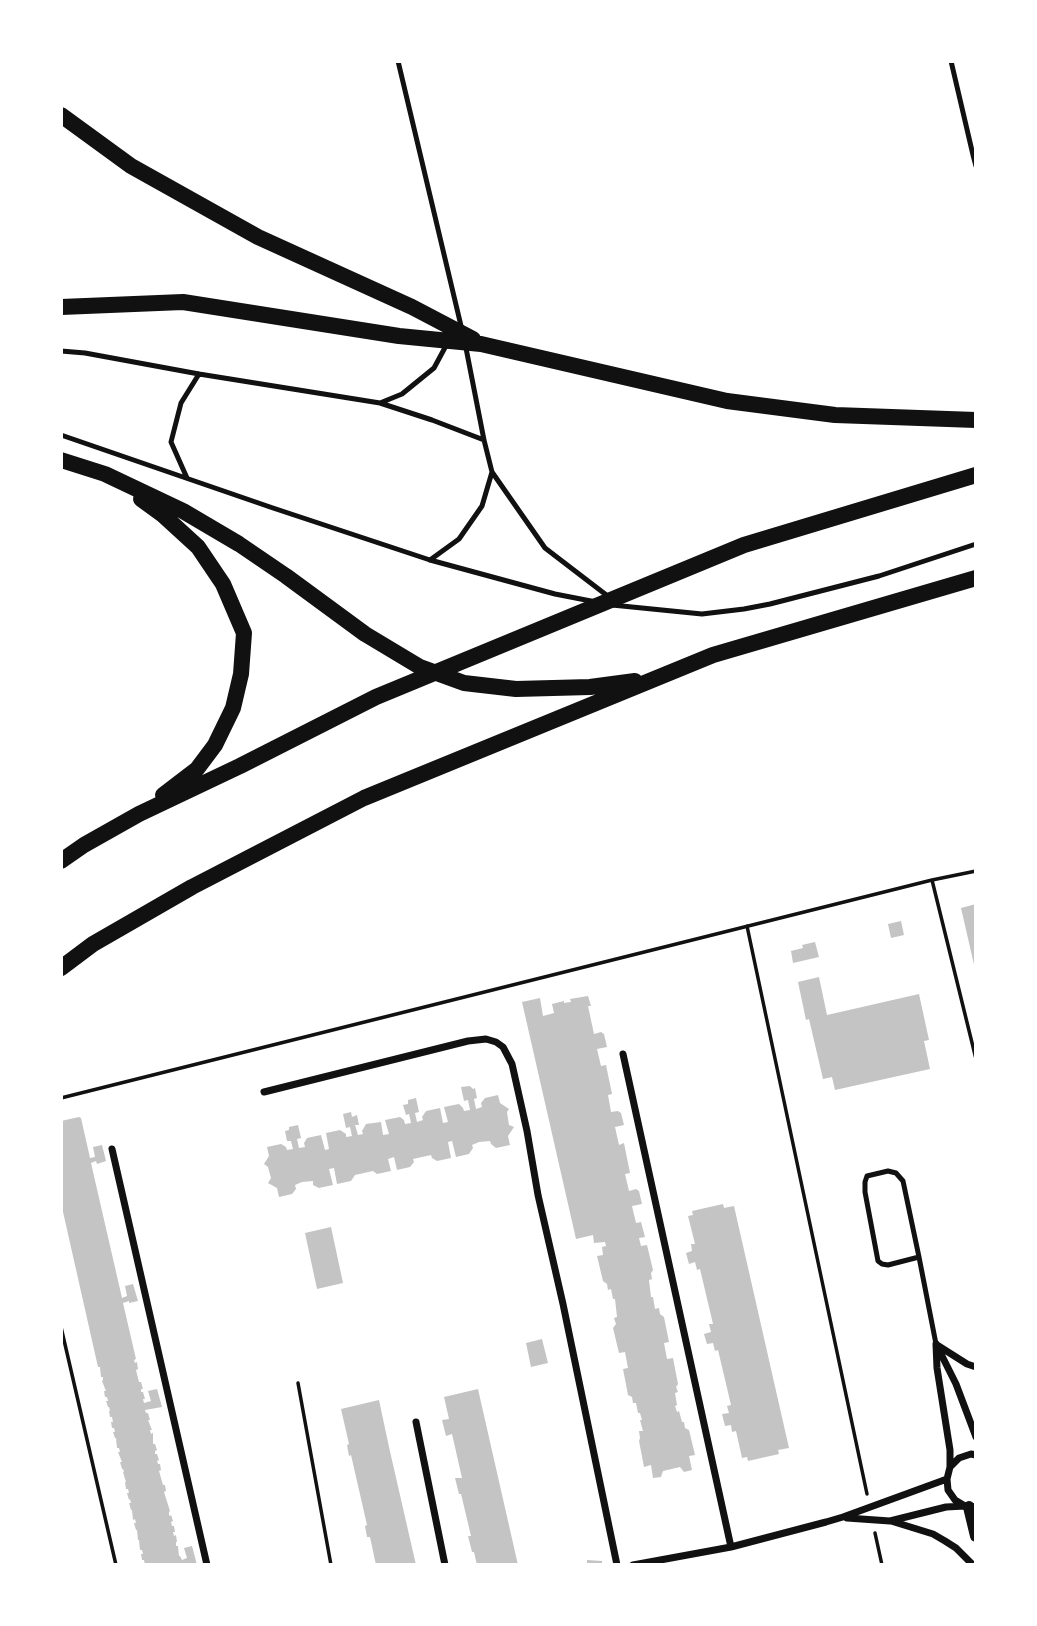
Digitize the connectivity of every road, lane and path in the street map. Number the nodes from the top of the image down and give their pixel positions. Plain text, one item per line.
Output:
1 (398, 61) edge
2 (951, 61) edge
3 (61, 115) edge
4 (974, 154) edge
5 (976, 166) edge
6 (61, 307) edge
7 (458, 309) junction
8 (481, 344) junction
9 (61, 351) edge
10 (199, 374) junction
11 (380, 403) junction
12 (976, 420) edge
13 (61, 435) edge
14 (484, 440) junction
15 (61, 460) edge
16 (492, 472) junction
17 (105, 474) junction
18 (976, 475) edge
19 (187, 478) junction
20 (976, 544) edge
21 (430, 559) junction
22 (976, 578) edge
23 (620, 606) junction
24 (658, 678) junction
25 (139, 814) junction
26 (61, 861) edge
27 (976, 871) edge
28 (932, 880) junction
29 (747, 926) junction
30 (61, 968) edge
31 (623, 1054) dead end
32 (976, 1059) edge
33 (264, 1092) dead end
34 (61, 1098) edge
35 (112, 1149) dead end
36 (919, 1257) junction
37 (61, 1327) edge
38 (936, 1344) junction
39 (976, 1367) edge
40 (298, 1383) dead end
41 (416, 1422) dead end
42 (973, 1423) edge
43 (976, 1437) edge
44 (976, 1455) edge
45 (950, 1467) junction
46 (947, 1479) junction
47 (867, 1497) dead end
48 (970, 1507) edge
49 (843, 1517) junction
50 (890, 1521) junction
51 (873, 1524) dead end
52 (976, 1536) edge
53 (731, 1547) junction
54 (116, 1565) edge
55 (207, 1565) edge
56 (331, 1565) edge
57 (445, 1565) edge
58 (617, 1565) edge
59 (634, 1565) edge
60 (882, 1565) edge
61 (973, 1565) edge

1 - 7 lane
2 - 4 lane
3 - 8 main road
4 - 5 lane
6 - 8 main road
7 - 11 lane
7 - 14 lane
8 - 12 main road
9 - 10 lane
10 - 11 lane
10 - 19 lane
11 - 14 lane
13 - 19 lane
14 - 16 lane
15 - 17 main road
16 - 21 lane
16 - 23 lane
17 - 24 main road
17 - 25 main road
18 - 25 main road
19 - 21 lane
20 - 23 lane
21 - 23 lane
22 - 24 main road
24 - 30 main road
25 - 26 main road
27 - 28 path
28 - 29 path
28 - 32 path
29 - 34 path
29 - 47 path
31 - 53 street
33 - 58 street
35 - 55 street
36 - 36 lane
36 - 38 lane
37 - 54 path
38 - 39 street
38 - 42 street
38 - 45 street
40 - 56 path
41 - 57 street
42 - 43 street
44 - 45 street
45 - 46 street
46 - 48 street
46 - 49 street
48 - 50 street
48 - 52 street
49 - 50 street
49 - 53 street
50 - 61 street
51 - 60 path
53 - 59 street

